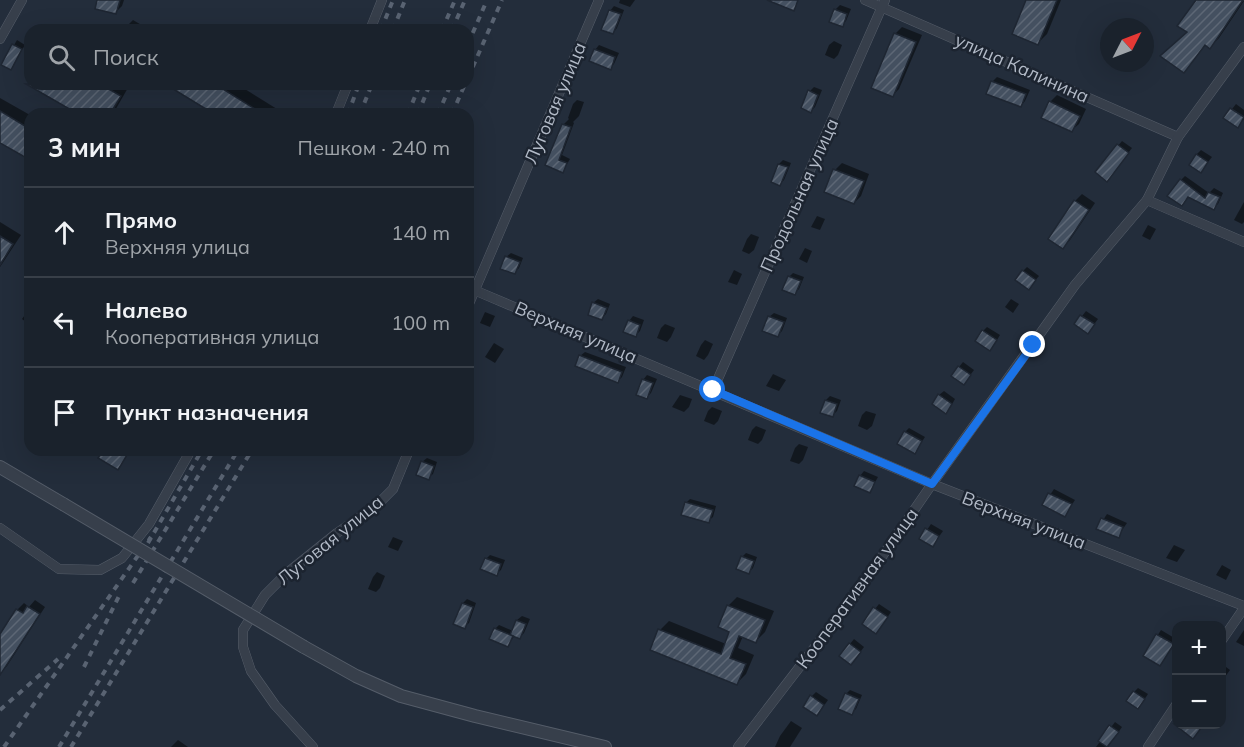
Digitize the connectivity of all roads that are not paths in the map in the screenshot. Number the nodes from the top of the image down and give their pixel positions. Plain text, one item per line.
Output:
1 (22, 0) edge
2 (382, 0) edge
3 (599, 0) edge
4 (865, 0) edge
5 (883, 3) edge
6 (372, 24) edge
7 (0, 39) edge
8 (1244, 47) edge
9 (346, 90) edge
10 (338, 108) edge
11 (1178, 137) junction
12 (1147, 200) junction
13 (1244, 242) edge
14 (474, 290) joint
15 (713, 390) junction
16 (188, 456) edge
17 (407, 456) edge
18 (0, 467) edge
19 (932, 484) junction
20 (0, 528) edge
21 (1244, 607) edge
22 (1226, 633) edge
23 (1172, 711) edge
24 (313, 747) edge
25 (605, 747) edge
26 (738, 747) edge
27 (1148, 747) edge

1 - 7 street
2 - 6 street
3 - 14 street, Луговая улица
4 - 5 street, улица Калинина
5 - 11 street, улица Калинина
5 - 15 street, Продольная улица
8 - 11 street, Кооперативная улица
9 - 10 street
11 - 12 street, Кооперативная улица
12 - 13 street
12 - 19 street, Кооперативная улица
14 - 15 street, Верхняя улица
15 - 19 street, Верхняя улица
16 - 20 street
17 - 24 street, Луговая улица
18 - 25 street, bridge
19 - 21 street, Верхняя улица
19 - 26 street, Кооперативная улица
21 - 22 street
23 - 27 street

